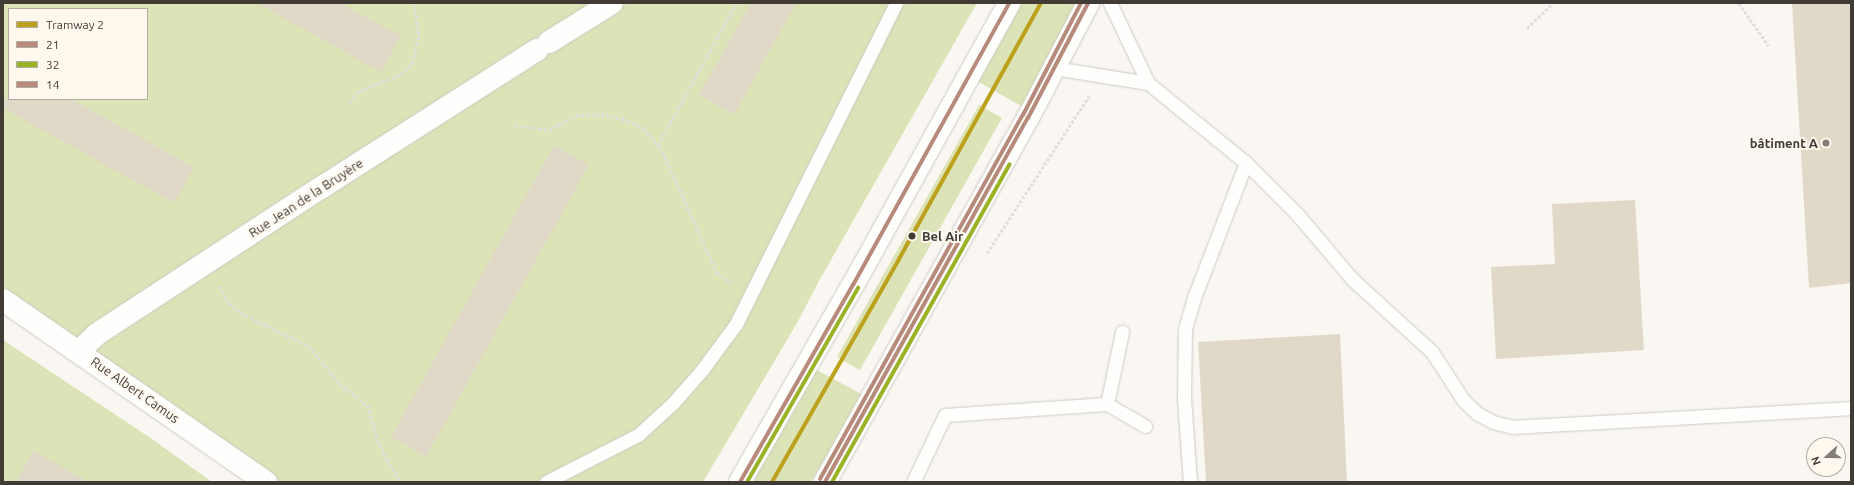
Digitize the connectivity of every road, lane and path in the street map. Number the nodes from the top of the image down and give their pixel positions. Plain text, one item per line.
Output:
1 (413, 3) edge
2 (612, 3) edge
3 (736, 3) edge
4 (896, 3) edge
5 (1010, 3) edge
6 (1088, 3) edge
7 (1110, 3) edge
8 (1553, 3) edge
9 (1739, 3) edge
10 (1527, 28) dead end
11 (1770, 46) dead end
12 (1054, 68) junction
13 (1148, 83) junction
14 (350, 102) dead end
15 (514, 125) dead end
16 (658, 145) junction
17 (1246, 163) junction
18 (206, 264) junction
19 (750, 296) junction
20 (3, 300) edge
21 (1122, 332) dead end
22 (79, 351) junction
23 (1107, 404) junction
24 (1851, 408) edge
25 (1145, 426) dead end
26 (266, 482) edge
27 (401, 482) edge
28 (546, 482) edge
29 (740, 482) edge
30 (825, 482) edge
31 (912, 482) edge
32 (1190, 482) edge

1 - 14 path
2 - 18 main road, Rue Jean de la Bruyère
3 - 16 path
4 - 19 lane
5 - 29 main road
6 - 12 main road
7 - 13 lane
8 - 10 path
9 - 11 path
12 - 13 lane
12 - 30 main road
13 - 17 lane
15 - 16 path
16 - 19 path
17 - 24 lane
17 - 32 lane
18 - 22 main road, Rue Jean de la Bruyère
18 - 27 path
19 - 28 lane
20 - 22 main road, Rue Albert Camus
21 - 23 lane
22 - 26 main road, Rue Albert Camus
23 - 25 lane
23 - 31 lane

